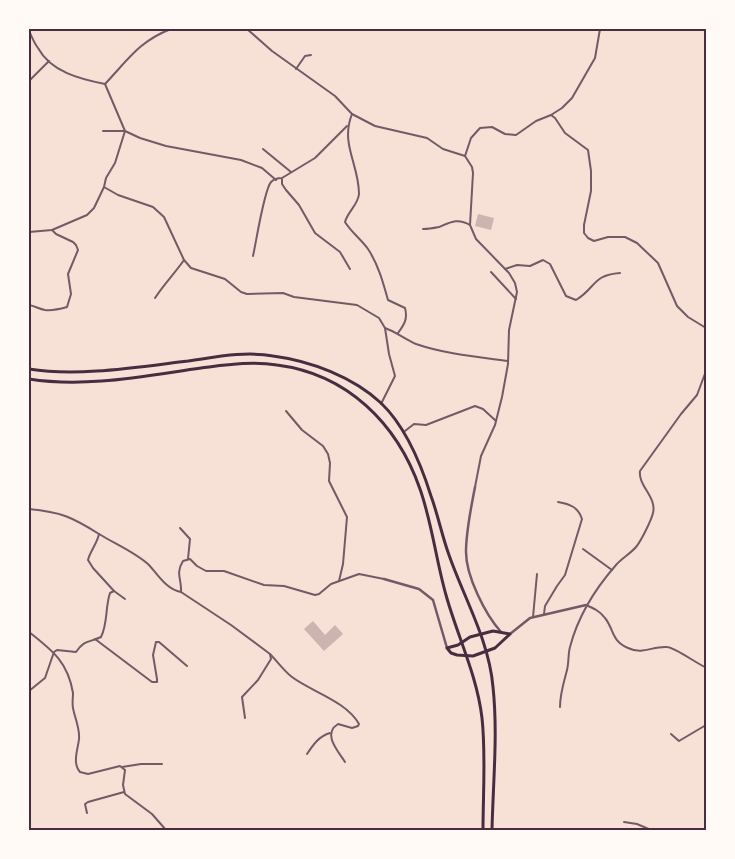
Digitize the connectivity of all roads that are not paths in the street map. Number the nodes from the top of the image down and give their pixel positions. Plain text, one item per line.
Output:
1 (170, 29) edge
2 (247, 29) edge
3 (600, 29) edge
4 (29, 31) edge
5 (311, 55) dead end
6 (49, 61) junction
7 (296, 69) junction
8 (29, 81) edge
9 (105, 84) junction
10 (29, 85) edge
11 (29, 113) edge
12 (352, 114) junction
13 (551, 115) junction
14 (347, 126) junction
15 (103, 131) dead end
16 (125, 131) junction
17 (263, 149) dead end
18 (465, 156) junction
19 (291, 172) junction
20 (282, 178) junction
21 (276, 180) junction
22 (104, 187) junction
23 (470, 225) junction
24 (52, 230) junction
25 (423, 230) dead end
26 (29, 232) edge
27 (253, 256) dead end
28 (184, 260) junction
29 (350, 269) dead end
30 (505, 269) junction
31 (491, 272) dead end
32 (620, 272) dead end
33 (155, 298) dead end
34 (516, 298) junction
35 (29, 305) edge
36 (384, 328) junction
37 (706, 328) edge
38 (398, 333) junction
39 (508, 360) junction
40 (29, 369) edge
41 (706, 371) edge
42 (29, 379) edge
43 (382, 404) junction
44 (286, 411) dead end
45 (496, 421) junction
46 (403, 432) junction
47 (29, 454) edge
48 (29, 459) edge
49 (475, 487) joint
50 (558, 502) dead end
51 (29, 509) edge
52 (180, 528) dead end
53 (99, 534) junction
54 (583, 549) dead end
55 (188, 560) junction
56 (612, 570) junction
57 (537, 574) dead end
58 (384, 579) joint
59 (339, 581) junction
60 (114, 591) junction
61 (181, 592) junction
62 (125, 598) dead end
63 (586, 605) junction
64 (544, 614) junction
65 (533, 617) junction
66 (29, 632) edge
67 (501, 632) junction
68 (510, 634) junction
69 (480, 635) junction
70 (95, 640) junction
71 (461, 643) junction
72 (447, 648) junction
73 (486, 651) junction
74 (54, 652) junction
75 (270, 654) junction
76 (466, 656) junction
77 (187, 666) dead end
78 (705, 667) edge
79 (706, 678) edge
80 (29, 691) edge
81 (560, 706) dead end
82 (245, 718) dead end
83 (706, 725) edge
84 (330, 733) junction
85 (671, 734) dead end
86 (307, 754) dead end
87 (345, 762) dead end
88 (162, 764) dead end
89 (122, 767) junction
90 (124, 792) junction
91 (87, 813) dead end
92 (624, 822) dead end
93 (166, 830) edge
94 (482, 830) edge
95 (492, 830) edge
96 (651, 830) edge

1 - 9 street
2 - 7 street
3 - 13 street
4 - 6 street
5 - 7 street
6 - 8 street
6 - 9 street
7 - 12 street
9 - 16 street
10 - 11 street
12 - 14 street
12 - 18 street
13 - 18 street
13 - 37 street
14 - 19 street
14 - 38 street
15 - 16 street
16 - 21 street
16 - 22 street
17 - 19 street
18 - 23 street
19 - 20 street
20 - 21 street
20 - 29 street
21 - 27 street
22 - 24 street
22 - 28 street
23 - 25 street
23 - 30 street
24 - 26 street
24 - 35 street
28 - 33 street
28 - 36 street
30 - 32 street
30 - 34 street
31 - 34 street
34 - 39 street
36 - 38 street
36 - 43 street
38 - 39 street
39 - 45 street
40 - 43 main road
41 - 56 street
42 - 71 main road
43 - 46 main road
44 - 59 street
45 - 46 street
45 - 49 street
46 - 69 main road
47 - 48 street
49 - 67 street
50 - 64 street
51 - 53 street
52 - 55 street
53 - 60 street
53 - 61 street
54 - 56 street
55 - 59 street
55 - 61 street
56 - 63 street
57 - 65 street
58 - 59 street
58 - 72 street
60 - 62 street
60 - 70 street
61 - 75 street
63 - 64 street
63 - 78 street
63 - 81 street
64 - 65 street
65 - 68 street
66 - 74 street
67 - 68 main road
67 - 69 main road
68 - 73 main road
69 - 71 main road
69 - 73 main road
70 - 74 street
70 - 77 street
71 - 72 main road
71 - 76 main road
72 - 76 main road
73 - 76 main road
73 - 95 main road
74 - 80 street
74 - 89 street
75 - 82 street
75 - 84 street
76 - 94 main road
78 - 79 street
83 - 85 street
84 - 86 street
84 - 87 street
88 - 89 street
89 - 90 street
90 - 91 street
90 - 93 street
92 - 96 street

